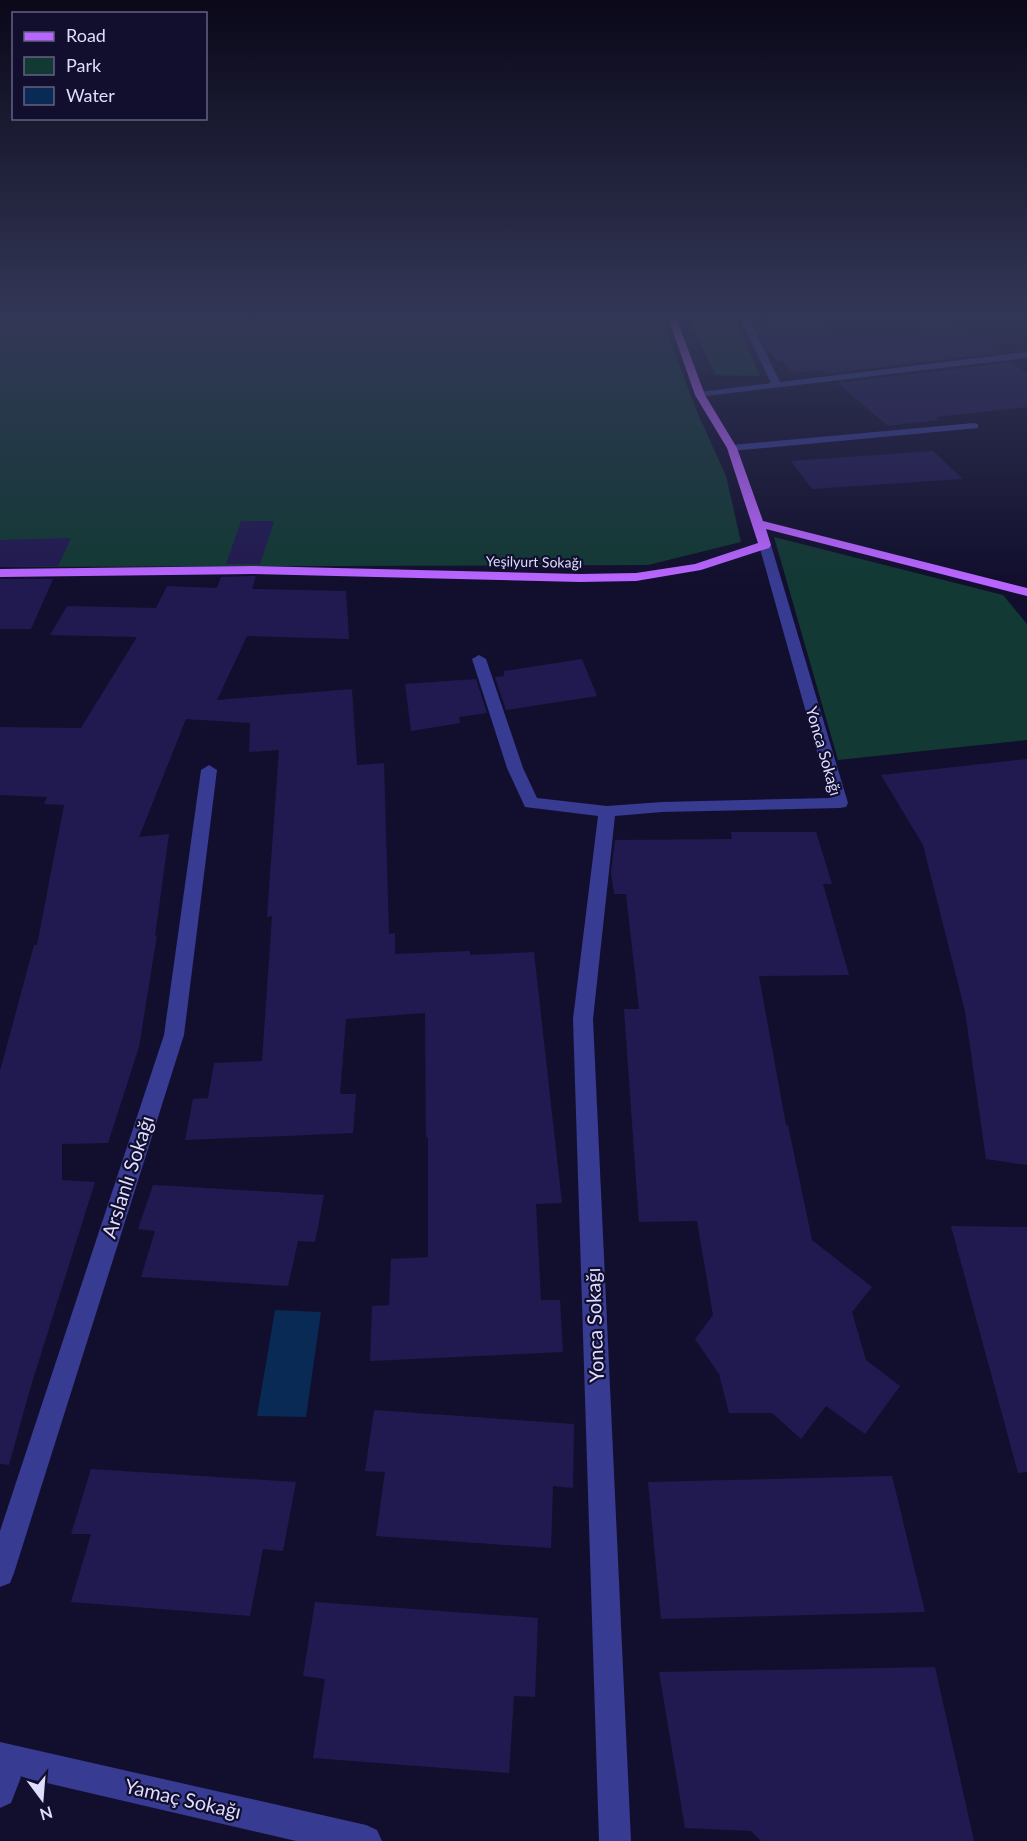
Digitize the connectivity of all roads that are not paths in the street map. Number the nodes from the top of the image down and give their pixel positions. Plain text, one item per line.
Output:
1 (707, 406) edge
2 (974, 426) dead end
3 (732, 448) junction
4 (759, 524) junction
5 (765, 545) junction
6 (0, 573) edge
7 (1027, 592) edge
8 (478, 659) dead end
9 (209, 770) dead end
10 (608, 811) junction
11 (0, 1573) edge
12 (6, 1759) edge
13 (0, 1792) edge
14 (366, 1841) edge
15 (615, 1841) edge

1 - 3 main road
2 - 3 street
3 - 4 main road
4 - 5 main road
4 - 7 main road
5 - 6 main road, Yeşilyurt Sokağı
5 - 10 street, Yonca Sokağı
8 - 10 street, Yonca Sokağı
9 - 11 street, Arslanlı Sokağı
10 - 15 street, Yonca Sokağı
12 - 13 street
12 - 14 street, Yamaç Sokağı

